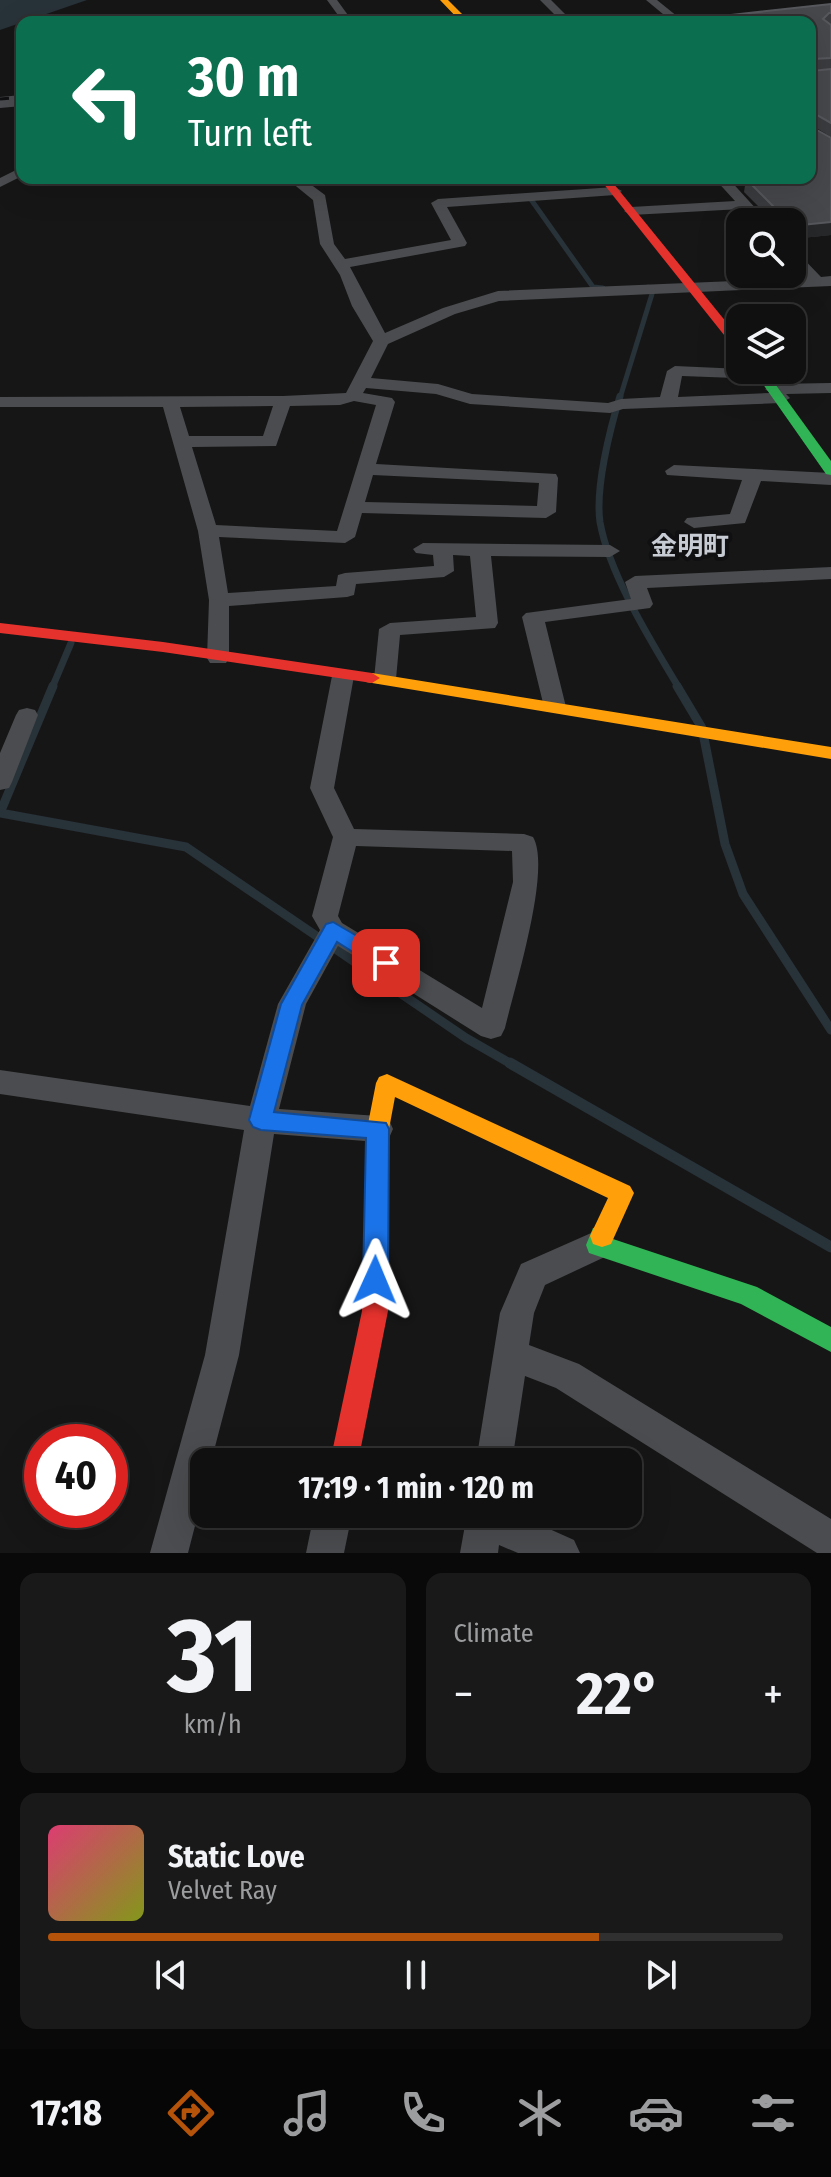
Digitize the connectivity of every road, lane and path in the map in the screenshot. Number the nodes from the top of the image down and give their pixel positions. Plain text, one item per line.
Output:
1 (444, 0) edge
2 (545, 0) edge
3 (651, 0) edge
4 (460, 16) edge
5 (562, 16) edge
6 (672, 16) edge
7 (301, 184) edge
8 (727, 184) edge
9 (610, 185) edge
10 (746, 205) junction
11 (749, 208) edge
12 (631, 211) junction
13 (342, 264) junction
14 (806, 266) edge
15 (824, 281) edge
16 (693, 289) junction
17 (726, 330) edge
18 (381, 341) junction
19 (726, 378) edge
20 (764, 384) edge
21 (770, 384) edge
22 (781, 384) edge
23 (831, 388) edge
24 (357, 389) junction
25 (283, 401) junction
26 (0, 402) edge
27 (170, 402) junction
28 (668, 402) junction
29 (181, 441) junction
30 (365, 469) junction
31 (674, 471) dead end
32 (831, 471) edge
33 (753, 476) junction
34 (831, 479) edge
35 (354, 507) junction
36 (694, 522) dead end
37 (208, 531) junction
38 (480, 550) junction
39 (610, 551) dead end
40 (831, 573) edge
41 (219, 600) junction
42 (0, 628) edge
43 (218, 658) junction
44 (343, 676) junction
45 (385, 679) junction
46 (555, 707) junction
47 (27, 715) dead end
48 (831, 753) edge
49 (0, 782) edge
50 (346, 837) junction
51 (333, 930) junction
52 (0, 1082) edge
53 (261, 1120) junction
54 (378, 1129) junction
55 (598, 1245) junction
56 (831, 1340) edge
57 (511, 1355) junction
58 (347, 1448) edge
59 (496, 1448) edge
60 (330, 1528) edge
61 (483, 1529) edge
62 (831, 1540) edge
63 (169, 1553) edge
64 (325, 1553) edge
65 (561, 1553) edge

1 - 4 street
2 - 5 street
3 - 6 street
7 - 13 street
8 - 10 street
9 - 12 street
9 - 13 street
10 - 11 street
10 - 12 street
12 - 16 street
13 - 18 street
14 - 15 street
15 - 16 street
16 - 17 street
16 - 18 street
18 - 24 street
19 - 28 street
20 - 28 street
21 - 32 street
22 - 23 street
24 - 25 street
24 - 28 street
24 - 30 street
25 - 27 street
25 - 29 street
26 - 27 street
27 - 29 street
29 - 37 street
30 - 35 street
30 - 35 street
31 - 33 street
33 - 34 street
33 - 36 street
35 - 37 street
37 - 41 street
38 - 39 street
38 - 41 street
38 - 45 street
40 - 46 street
41 - 43 street
42 - 43 street
43 - 44 street
44 - 45 street
44 - 50 street
45 - 46 street
46 - 48 street
47 - 49 street
50 - 51 street
50 - 51 street
51 - 53 street
52 - 53 street
53 - 54 street
53 - 63 street
54 - 55 street
54 - 58 street
55 - 56 street
55 - 57 street
57 - 59 street
57 - 62 street
60 - 64 street
61 - 65 street

